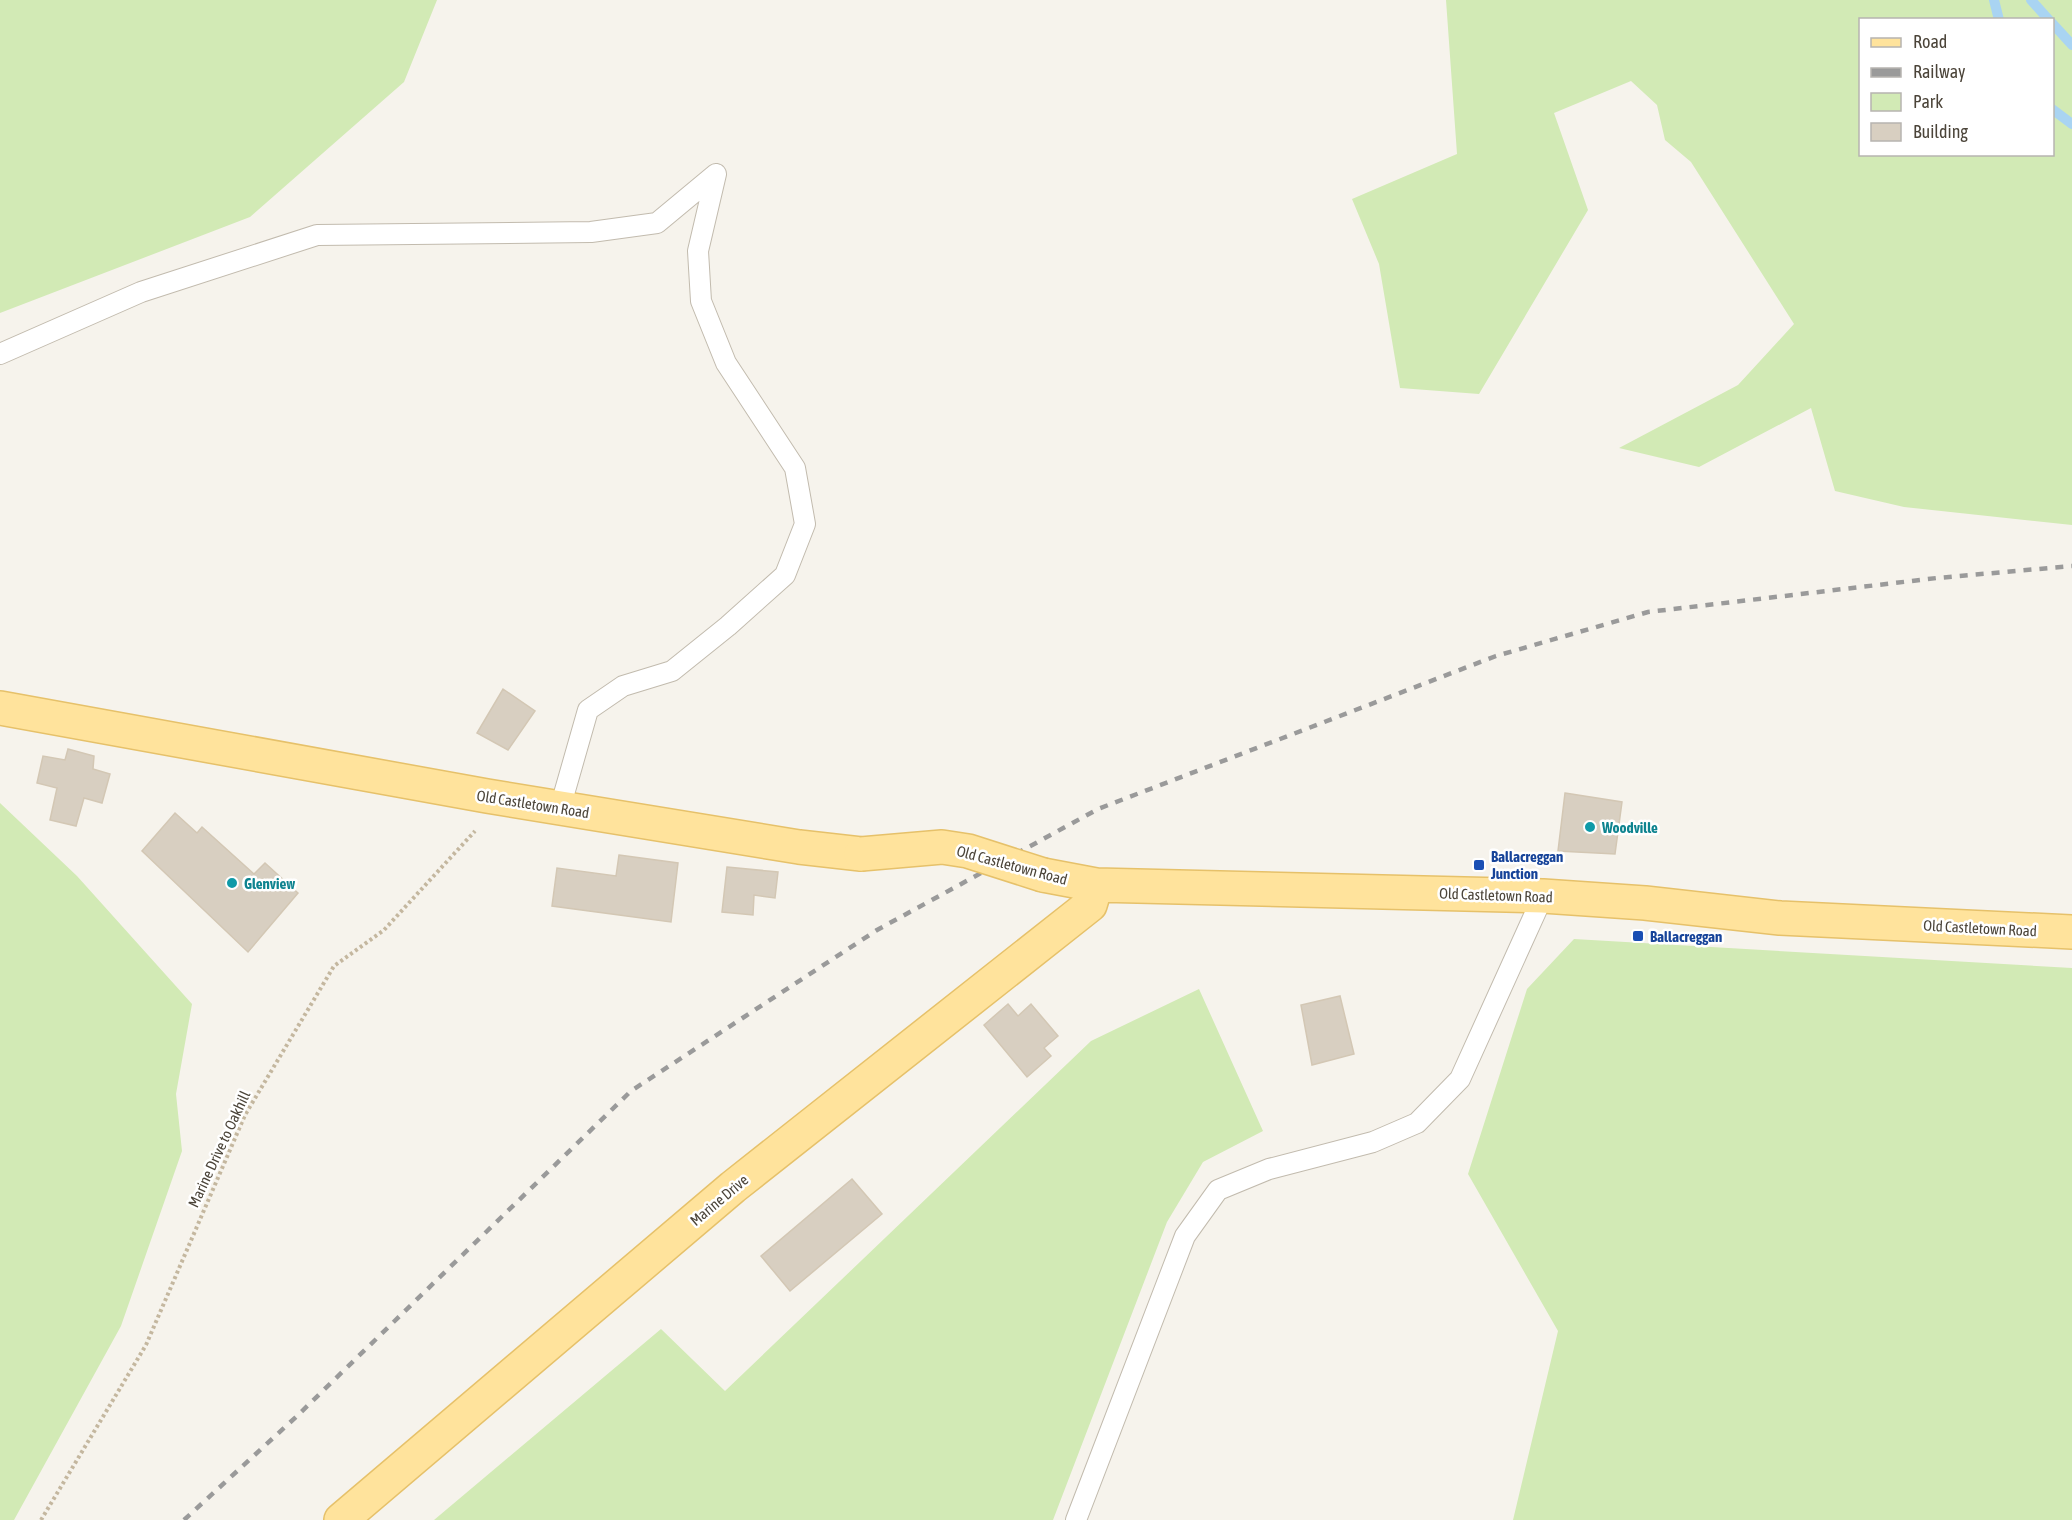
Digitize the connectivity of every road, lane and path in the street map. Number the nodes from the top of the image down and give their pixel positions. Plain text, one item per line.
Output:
1 (0, 354) edge
2 (0, 708) edge
3 (487, 796) junction
4 (560, 808) junction
5 (1096, 885) junction
6 (1543, 896) junction
7 (2072, 932) edge
8 (41, 1520) edge
9 (341, 1520) edge
10 (1076, 1520) edge

1 - 4 lane
2 - 3 main road, Old Castletown Road
3 - 4 main road, Old Castletown Road
3 - 8 path, Marine Drive to Oakhill
4 - 5 main road, Old Castletown Road, bridge
5 - 6 main road, Old Castletown Road
5 - 9 main road, Marine Drive
6 - 7 main road, Old Castletown Road
6 - 10 lane

